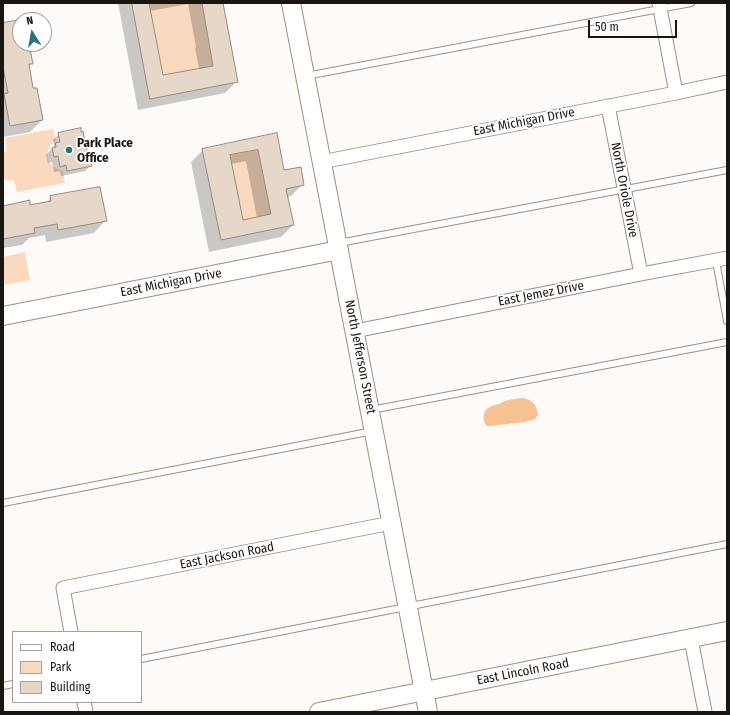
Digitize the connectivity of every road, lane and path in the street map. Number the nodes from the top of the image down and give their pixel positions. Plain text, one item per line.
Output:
1 (291, 3) edge
2 (692, 3) edge
3 (659, 6) edge
4 (305, 76) junction
5 (727, 82) edge
6 (676, 93) junction
7 (608, 106) junction
8 (321, 162) junction
9 (727, 170) edge
10 (624, 190) junction
11 (338, 246) junction
12 (721, 260) edge
13 (641, 274) junction
14 (3, 316) edge
15 (727, 321) edge
16 (355, 331) junction
17 (727, 342) edge
18 (370, 410) junction
19 (374, 431) junction
20 (3, 502) edge
21 (391, 523) junction
22 (727, 544) edge
23 (408, 606) junction
24 (71, 631) edge
25 (727, 631) edge
26 (691, 638) junction
27 (142, 659) edge
28 (424, 691) junction
29 (319, 712) edge
30 (428, 712) edge
31 (705, 712) edge

1 - 4 street, North Jefferson Street
2 - 3 lane
3 - 4 lane
3 - 6 street
4 - 8 street, North Jefferson Street
5 - 6 street, East Michigan Drive
6 - 7 street, East Michigan Drive
7 - 8 street, East Michigan Drive
7 - 10 street, North Oriole Drive
8 - 11 street, North Jefferson Street
9 - 10 lane
10 - 11 lane
10 - 13 street, North Oriole Drive
11 - 14 street, East Michigan Drive
11 - 16 street, North Jefferson Street
12 - 13 street, East Jemez Drive
12 - 15 lane
13 - 16 street, East Jemez Drive
16 - 18 street, North Jefferson Street
17 - 18 lane
18 - 19 street, North Jefferson Street
19 - 20 lane
19 - 21 street, North Jefferson Street
21 - 23 street, North Jefferson Street
21 - 24 street, East Jackson Road
22 - 23 lane
23 - 27 lane
23 - 28 street, North Jefferson Street
25 - 26 street, East Lincoln Road
26 - 28 street, East Lincoln Road
26 - 31 street
28 - 29 street, East Lincoln Road
28 - 30 street, North Jefferson Street

